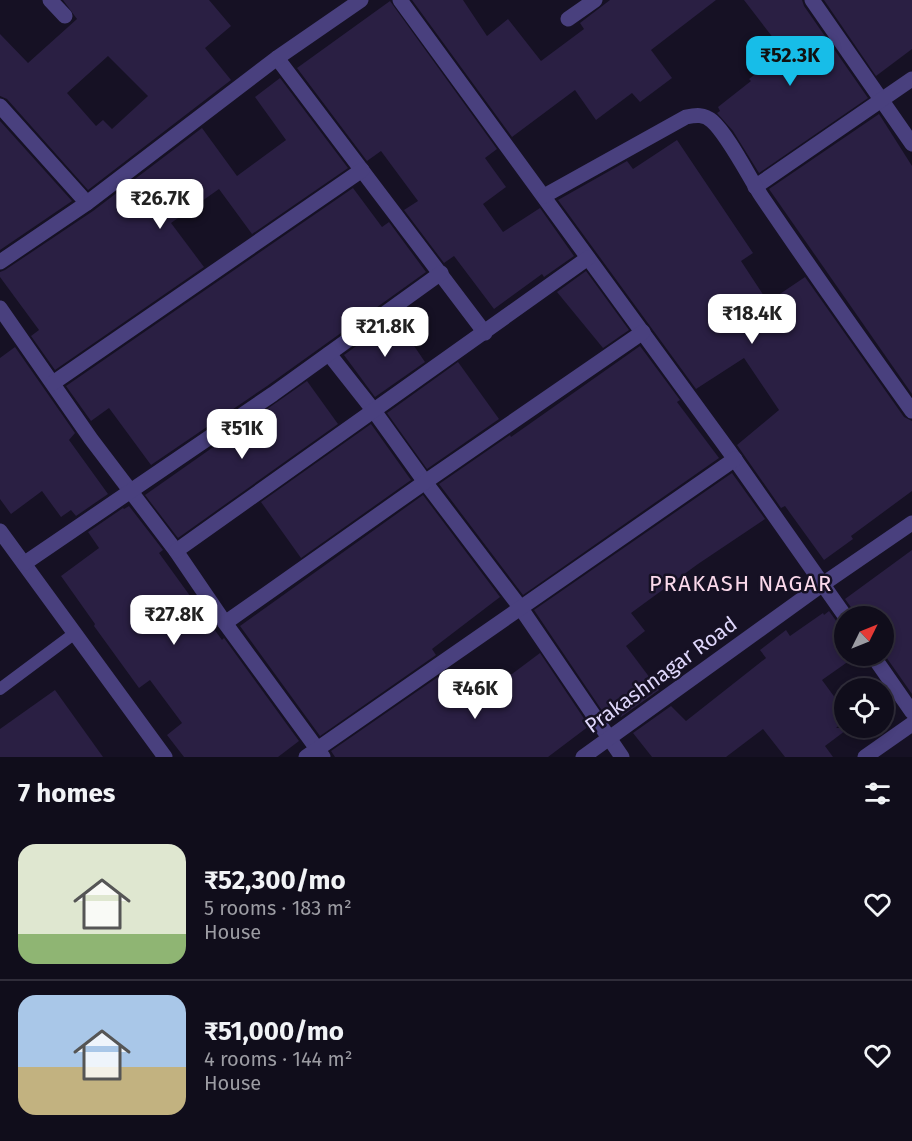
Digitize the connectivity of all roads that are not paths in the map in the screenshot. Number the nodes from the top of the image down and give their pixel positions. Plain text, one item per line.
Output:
1 (50, 0) edge
2 (361, 0) edge
3 (400, 0) edge
4 (595, 0) edge
5 (812, 0) edge
6 (65, 16) dead end
7 (568, 19) dead end
8 (277, 58) junction
9 (912, 80) edge
10 (882, 100) junction
11 (0, 106) edge
12 (912, 144) edge
13 (362, 170) junction
14 (755, 187) junction
15 (544, 196) junction
16 (87, 203) junction
17 (588, 258) junction
18 (0, 262) edge
19 (441, 273) junction
20 (0, 308) edge
21 (643, 332) junction
22 (485, 333) junction
23 (329, 354) junction
24 (53, 383) junction
25 (374, 411) junction
26 (912, 411) edge
27 (735, 459) junction
28 (424, 482) junction
29 (130, 491) junction
30 (912, 523) edge
31 (0, 531) edge
32 (176, 551) junction
33 (25, 563) junction
34 (823, 584) junction
35 (838, 606) edge
36 (520, 607) junction
37 (225, 623) junction
38 (75, 633) junction
39 (880, 666) edge
40 (0, 689) edge
41 (912, 712) edge
42 (912, 724) edge
43 (609, 739) junction
44 (315, 754) edge
45 (160, 755) edge
46 (583, 757) edge
47 (622, 757) edge
48 (865, 757) edge

1 - 6 street
2 - 8 street
3 - 15 street
4 - 7 street
5 - 10 street
8 - 13 street
8 - 16 street
9 - 10 street
10 - 12 street
10 - 14 street
11 - 16 street
13 - 19 street
13 - 24 street
14 - 15 street
14 - 26 street
15 - 17 street
16 - 18 street
17 - 21 street
17 - 22 street
19 - 22 street
19 - 23 street
20 - 24 street
21 - 27 street
21 - 28 street
22 - 25 street
23 - 25 street
23 - 29 street
24 - 29 street
25 - 28 street
25 - 32 street
27 - 34 street
27 - 36 street
28 - 36 street
28 - 37 street
29 - 32 street
29 - 33 street
30 - 34 street, Prakashnagar Road
31 - 33 street
32 - 37 street
33 - 38 street
34 - 35 street
34 - 43 street, Prakashnagar Road
36 - 43 street
36 - 44 street
37 - 44 street
38 - 40 lane
38 - 45 street
39 - 41 street
42 - 48 street
43 - 46 street, Prakashnagar Road
43 - 47 street

